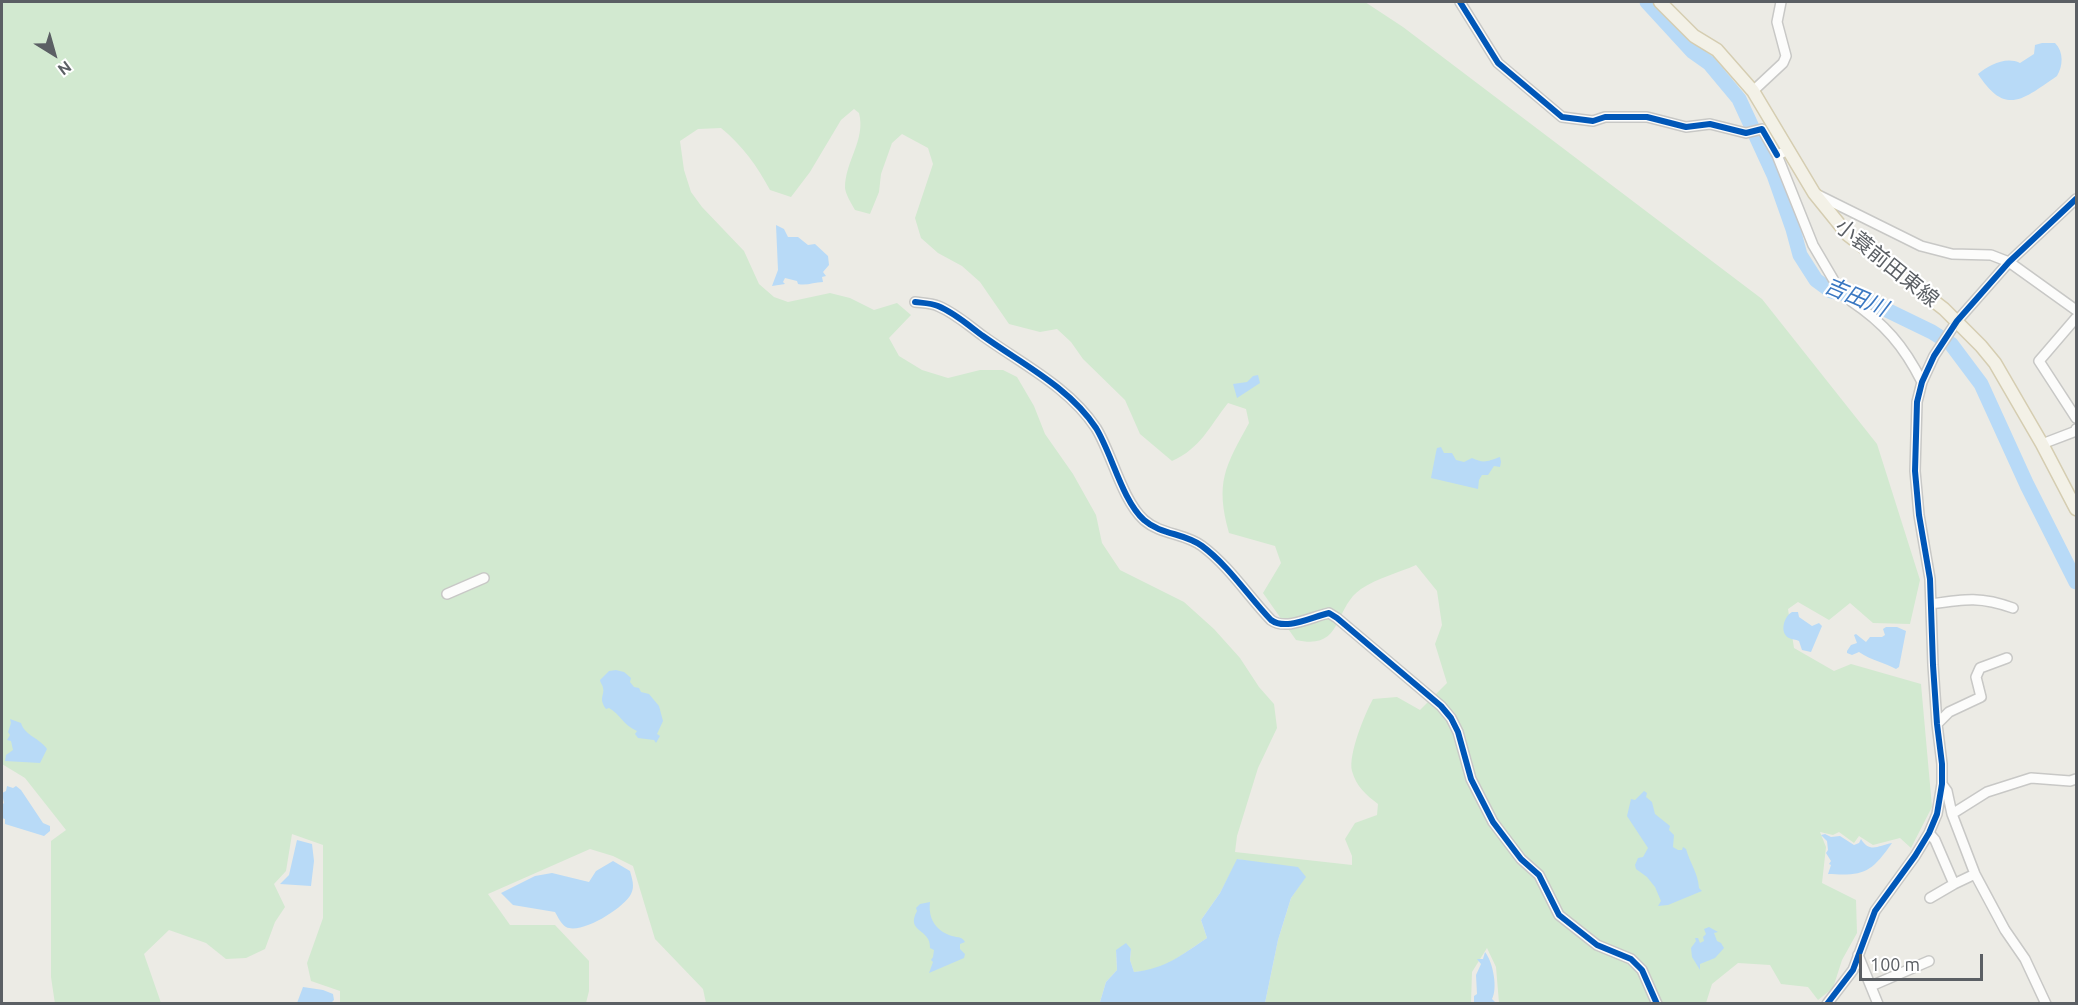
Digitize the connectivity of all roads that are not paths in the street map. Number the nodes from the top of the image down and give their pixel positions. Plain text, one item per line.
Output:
1 (1460, 2) edge
2 (1660, 2) edge
3 (1781, 2) edge
4 (1754, 91) junction
5 (1782, 152) junction
6 (1814, 193) junction
7 (2076, 199) edge
8 (2009, 262) junction
9 (1833, 279) dead end
10 (1851, 300) dead end
11 (915, 302) dead end
12 (2076, 310) edge
13 (2076, 318) edge
14 (1957, 321) junction
15 (1922, 382) junction
16 (2076, 418) edge
17 (2076, 429) edge
18 (2042, 444) junction
19 (2076, 509) edge
20 (484, 578) dead end
21 (447, 594) dead end
22 (1931, 604) junction
23 (2013, 608) dead end
24 (2007, 658) dead end
25 (1937, 724) junction
26 (2076, 779) edge
27 (1942, 784) junction
28 (1952, 814) junction
29 (1929, 833) junction
30 (1974, 874) junction
31 (1954, 884) junction
32 (1930, 898) dead end
33 (1858, 955) junction
34 (1929, 961) dead end
35 (1871, 986) junction
36 (1657, 1004) edge
37 (1827, 1004) edge
38 (1878, 1004) edge
39 (2046, 1004) edge

1 - 5 street
2 - 4 main road, 小蓑前田東線
3 - 4 street
4 - 5 main road, 小蓑前田東線
5 - 6 main road, 小蓑前田東線
5 - 9 street
6 - 8 street
6 - 14 main road, 小蓑前田東線
7 - 8 street
8 - 12 street
8 - 14 street
10 - 15 street
11 - 36 street
13 - 16 street
14 - 15 street
14 - 18 main road, 小蓑前田東線
15 - 22 street
17 - 18 street
18 - 19 main road, 小蓑前田東線
20 - 21 street
22 - 23 street
22 - 25 street
24 - 25 street
25 - 27 street
26 - 28 street
27 - 28 street
27 - 29 street
28 - 30 street
29 - 31 street
29 - 33 street
30 - 31 street
30 - 39 street
31 - 32 street
33 - 35 street
33 - 37 street
34 - 35 street
35 - 38 street

